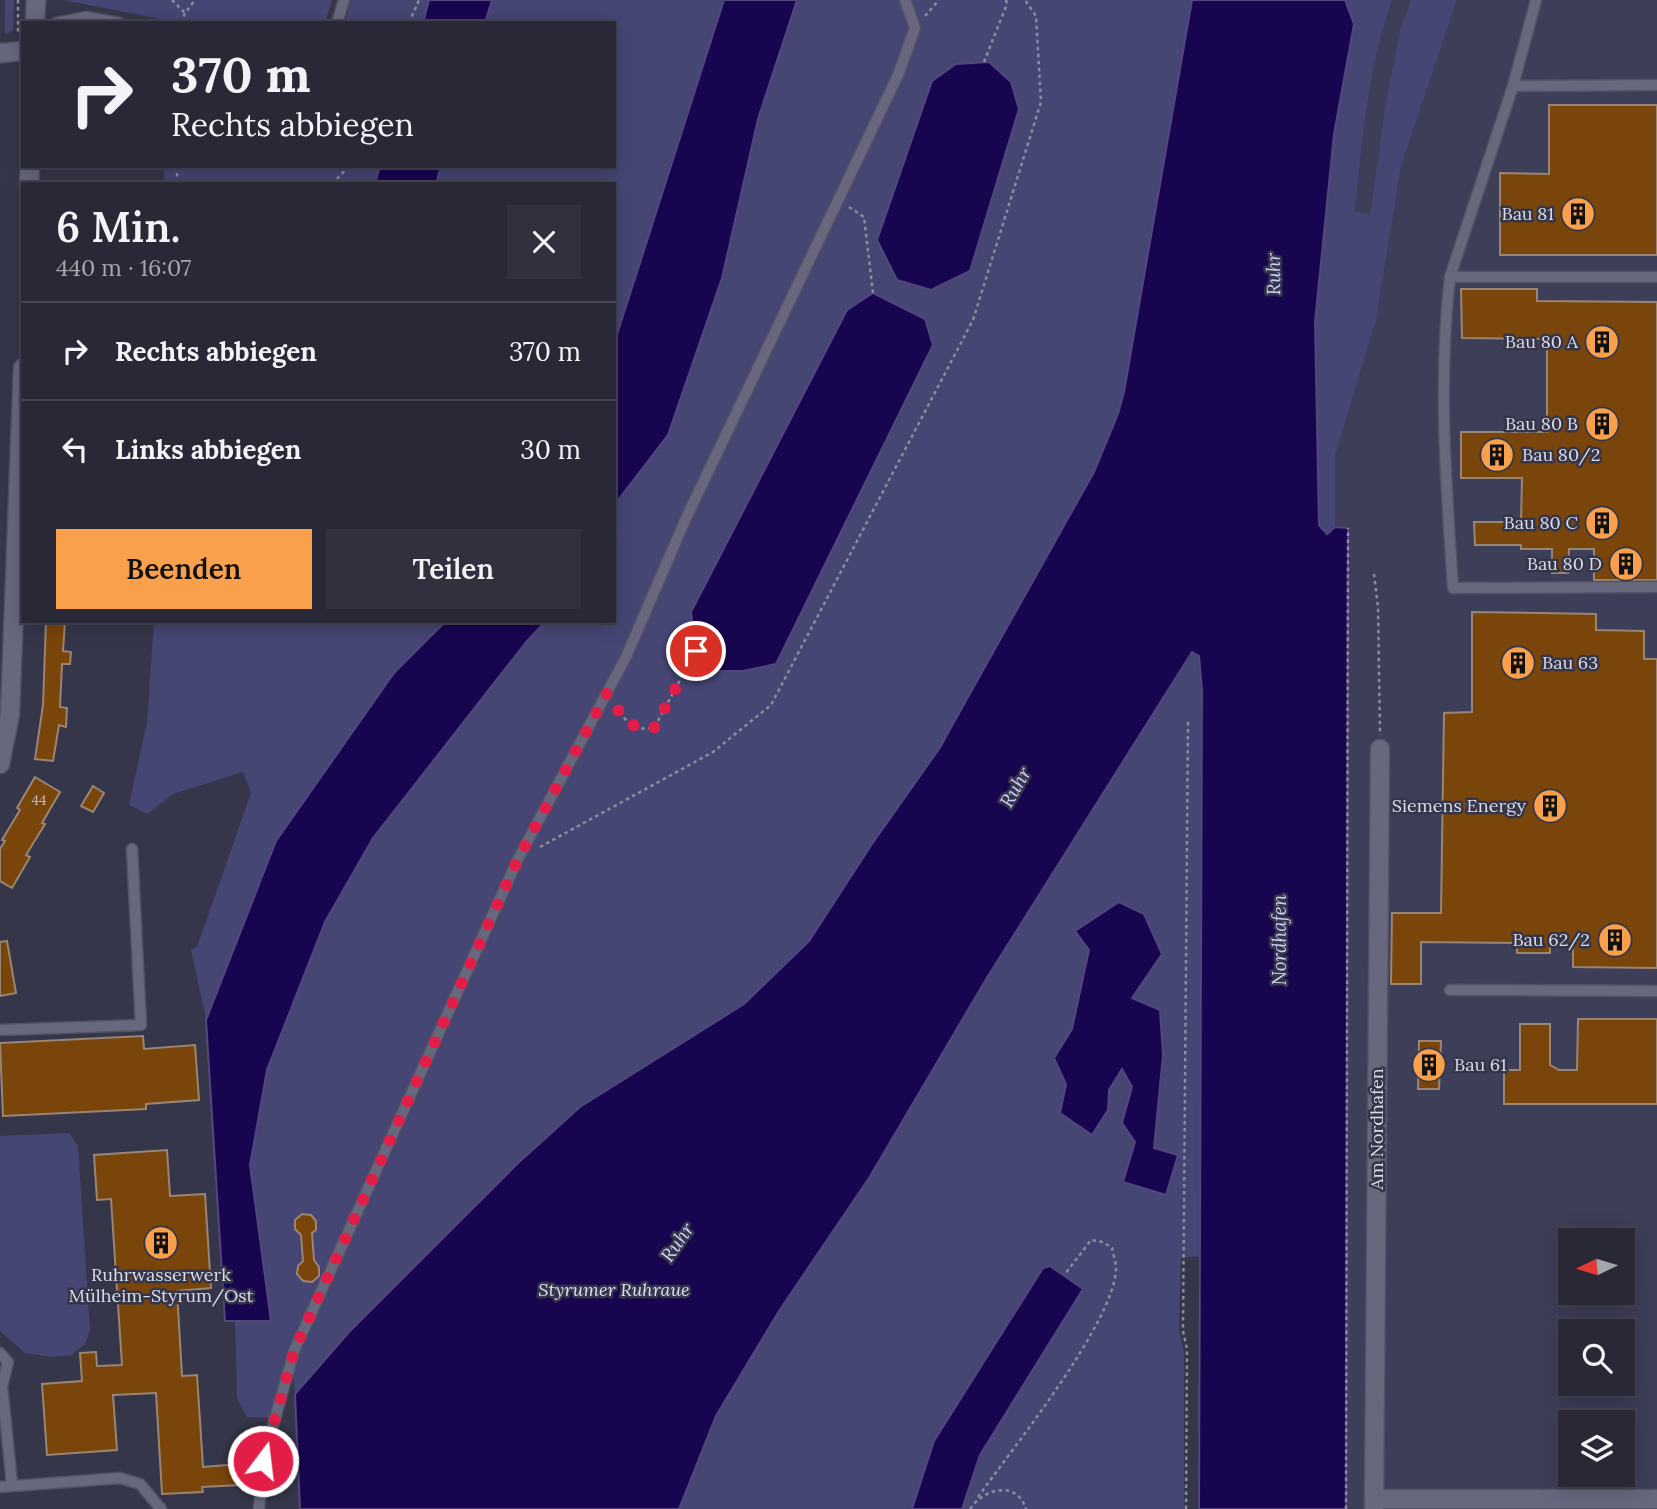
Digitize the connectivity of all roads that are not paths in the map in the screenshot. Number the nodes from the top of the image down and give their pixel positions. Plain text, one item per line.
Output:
1 (36, 0) edge
2 (344, 0) edge
3 (905, 0) edge
4 (1536, 0) edge
5 (35, 21) edge
6 (66, 21) edge
7 (108, 21) edge
8 (338, 21) edge
9 (21, 51) edge
10 (0, 53) edge
11 (1657, 85) edge
12 (1513, 86) junction
13 (1450, 277) junction
14 (1657, 277) edge
15 (21, 457) edge
16 (1657, 587) edge
17 (6, 605) edge
18 (1380, 749) road end
19 (0, 764) edge
20 (132, 849) dead end
21 (1450, 990) dead end
22 (1657, 991) edge
23 (0, 1030) edge
24 (0, 1353) edge
25 (12, 1484) junction
26 (0, 1487) edge
27 (1657, 1499) edge
28 (1374, 1504) edge
29 (161, 1509) edge
30 (259, 1509) edge

1 - 5 street
2 - 8 lane
3 - 30 lane
4 - 12 lane
6 - 7 lane
9 - 10 street
11 - 12 lane
12 - 13 lane
13 - 14 lane
13 - 16 lane
15 - 17 street
17 - 19 street
18 - 28 street, Am Nordhafen
20 - 23 lane
21 - 22 lane
24 - 25 lane
25 - 26 lane
25 - 29 lane
27 - 28 street

